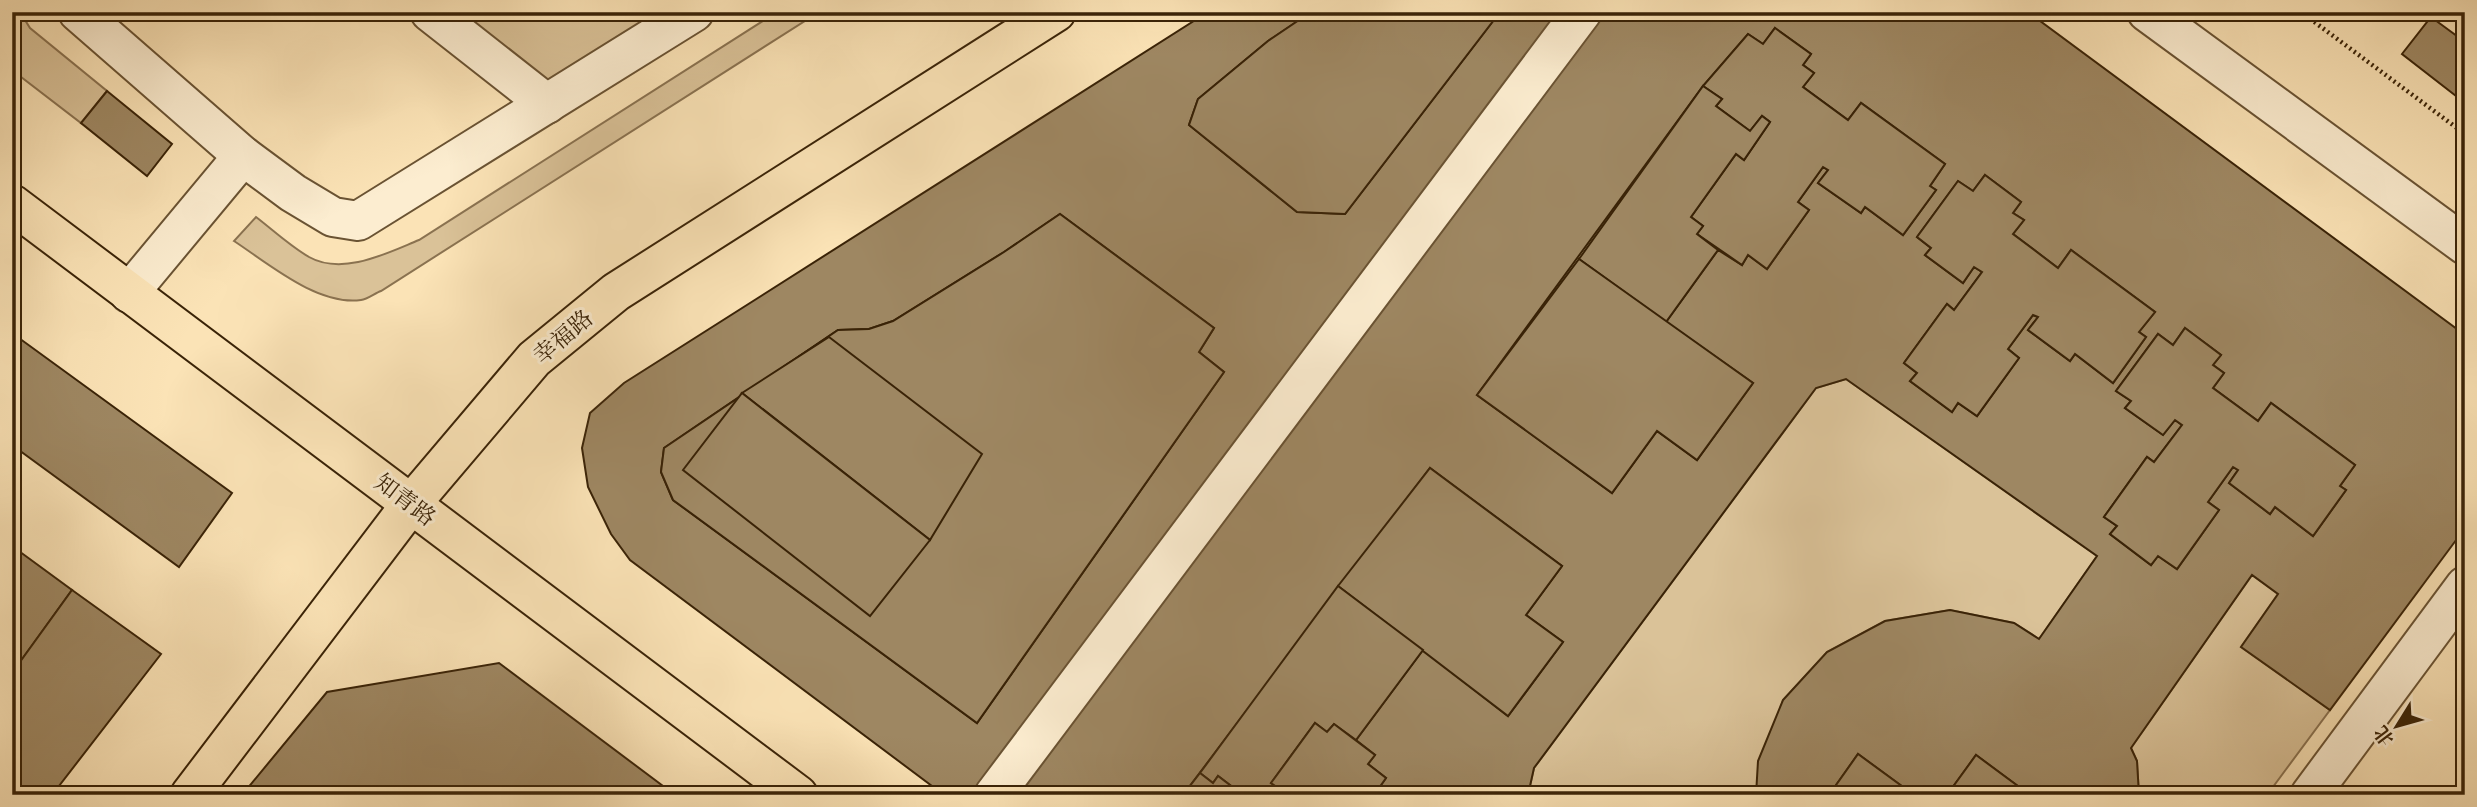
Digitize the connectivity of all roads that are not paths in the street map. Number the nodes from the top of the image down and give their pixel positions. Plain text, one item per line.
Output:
1 (78, 12) edge
2 (430, 12) edge
3 (694, 12) edge
4 (1056, 12) edge
5 (1582, 12) edge
6 (2147, 12) edge
7 (547, 104) junction
8 (243, 156) junction
9 (12, 204) edge
10 (2465, 245) edge
11 (129, 293) junction
12 (411, 504) junction
13 (2465, 586) edge
14 (190, 795) edge
15 (798, 795) edge
16 (994, 795) edge
17 (2311, 795) edge

1 - 8 street
2 - 7 street
3 - 7 street
4 - 12 main road, 幸福路
5 - 16 street
6 - 10 street
7 - 8 street
8 - 11 street
9 - 11 main road, 知青路
11 - 12 main road, 知青路
12 - 14 main road, 幸福路
12 - 15 main road, 知青路
13 - 17 street

